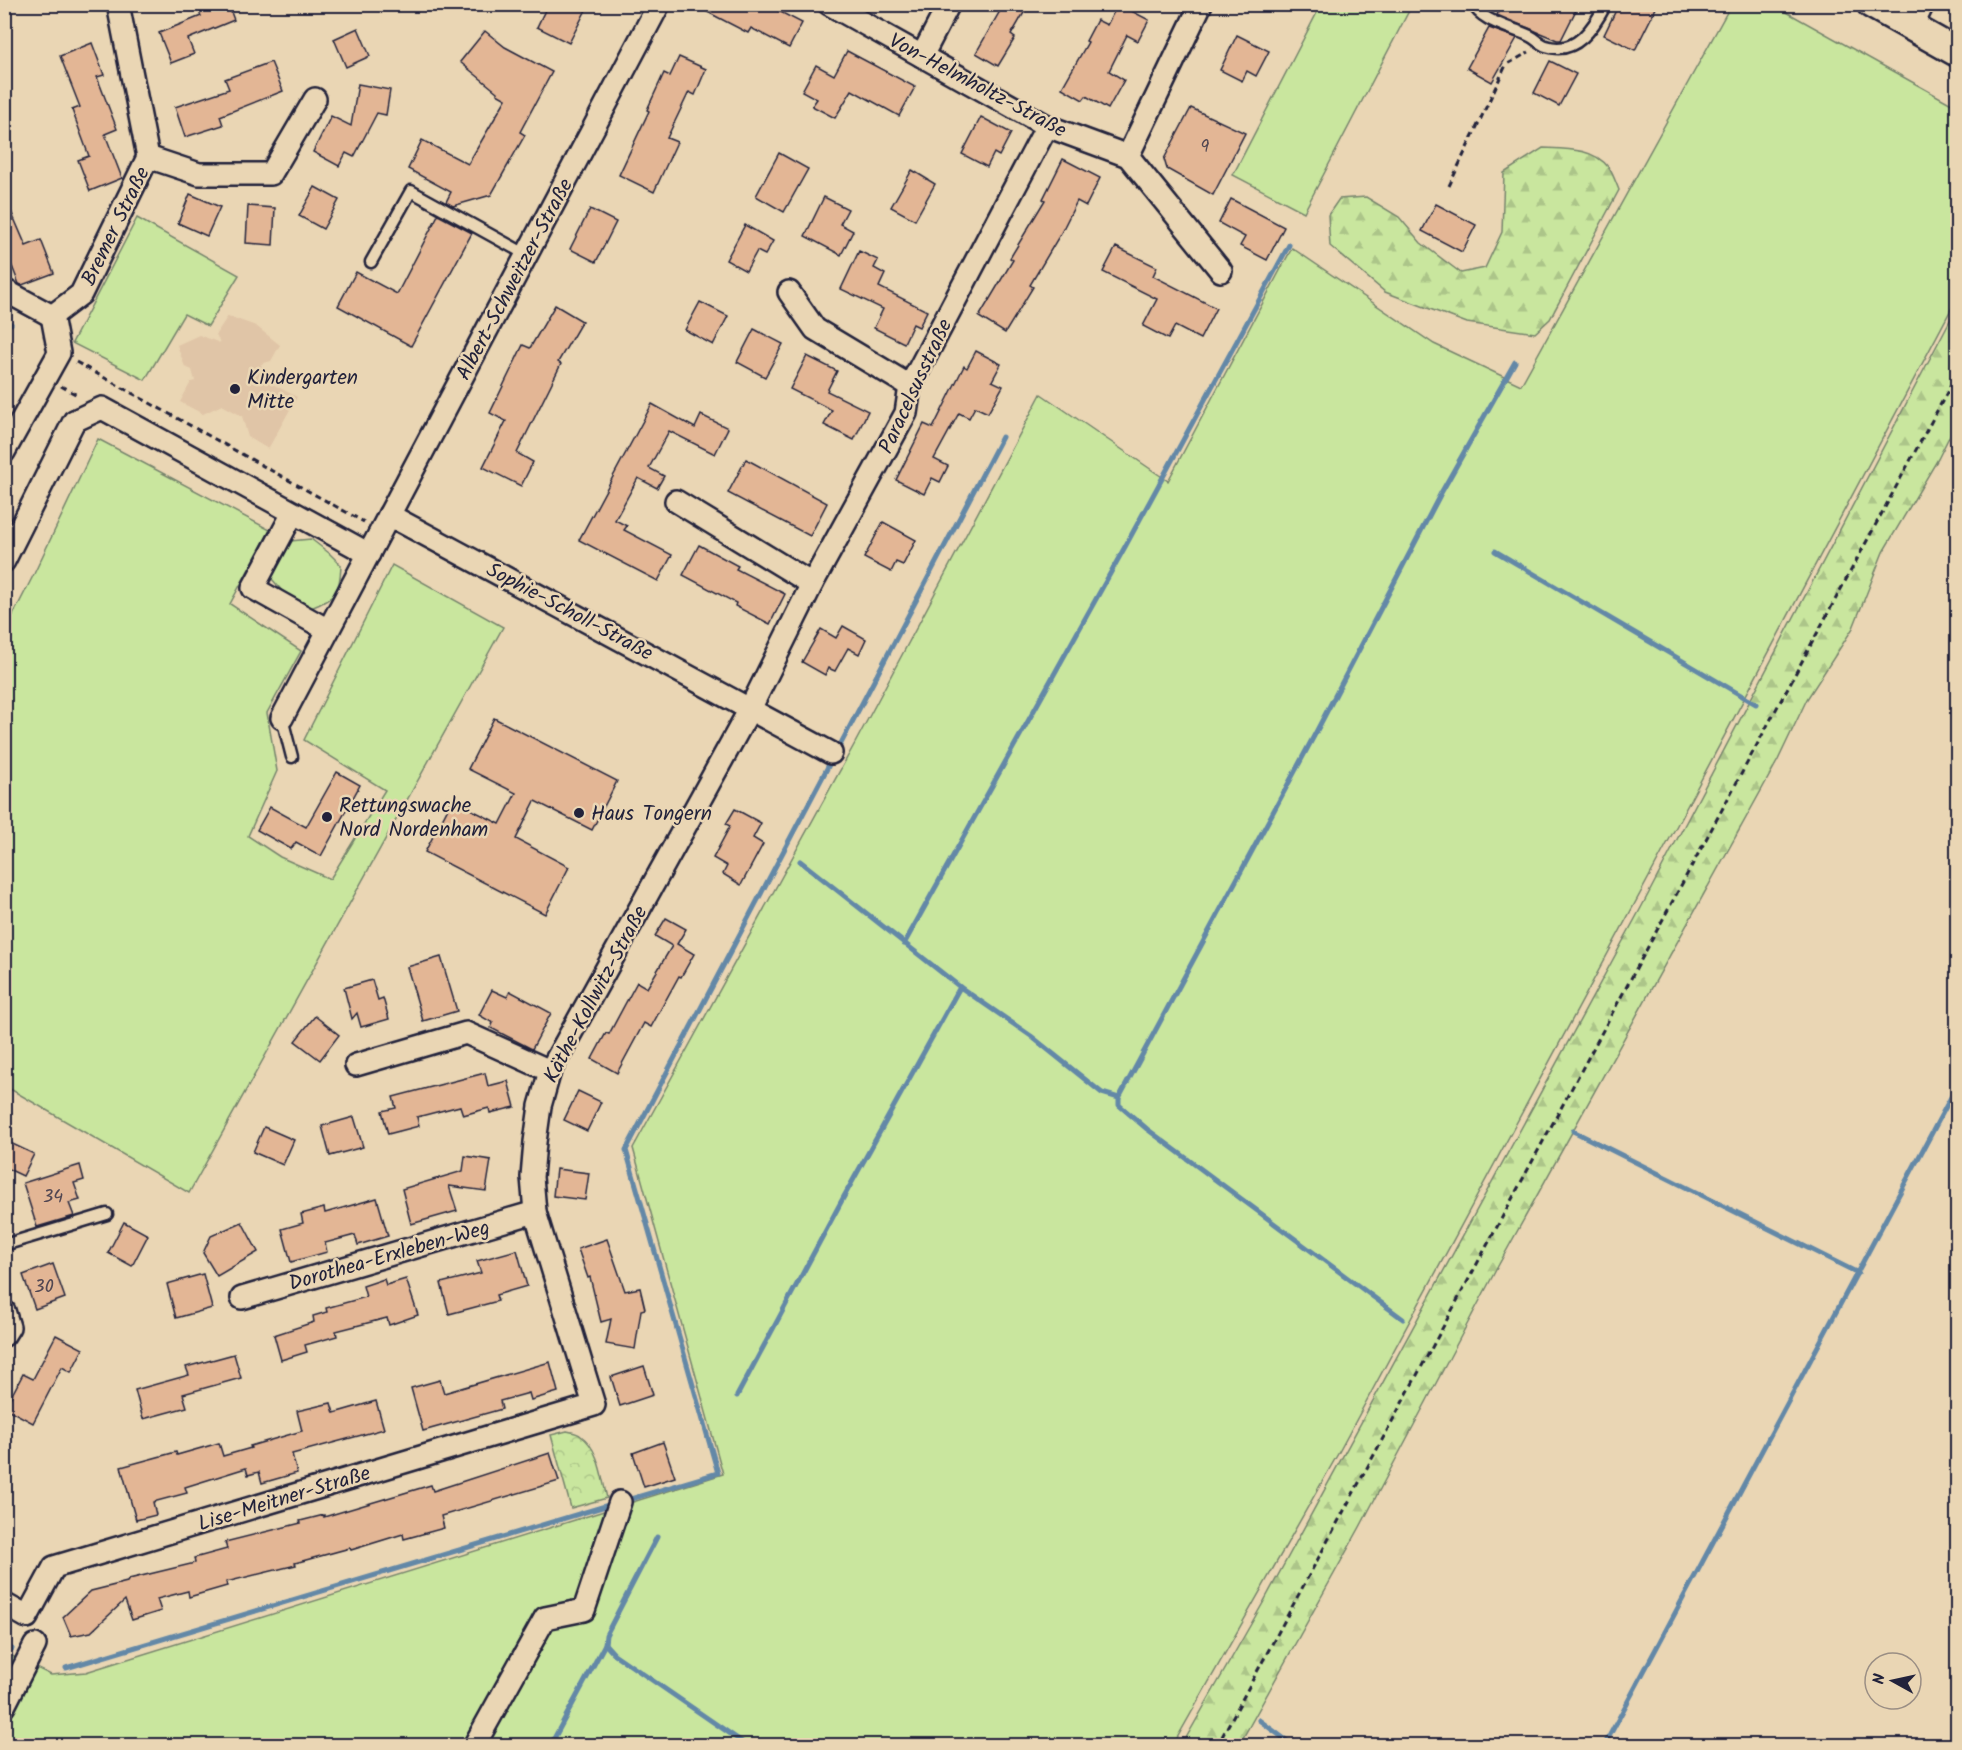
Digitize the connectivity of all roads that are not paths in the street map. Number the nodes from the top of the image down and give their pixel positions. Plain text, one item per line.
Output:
1 (118, 4) edge
2 (659, 4) edge
3 (829, 4) edge
4 (949, 4) edge
5 (1202, 4) edge
6 (1473, 4) edge
7 (1606, 4) edge
8 (1871, 4) edge
9 (1917, 16) edge
10 (1958, 53) edge
11 (922, 56) junction
12 (315, 99) dead end
13 (1047, 126) junction
14 (1128, 156) junction
15 (148, 157) junction
16 (527, 255) junction
17 (371, 262) dead end
18 (1221, 271) dead end
19 (4, 290) edge
20 (789, 292) dead end
21 (52, 316) junction
22 (910, 386) junction
23 (4, 452) edge
24 (676, 501) dead end
25 (293, 513) junction
26 (385, 523) junction
27 (369, 554) junction
28 (4, 561) edge
29 (812, 584) junction
30 (328, 630) junction
31 (750, 709) junction
32 (282, 718) joint
33 (831, 753) dead end
34 (292, 757) dead end
35 (356, 1065) dead end
36 (550, 1071) junction
37 (535, 1212) junction
38 (107, 1214) dead end
39 (4, 1245) edge
40 (242, 1298) dead end
41 (4, 1311) edge
42 (4, 1335) edge
43 (594, 1405) joint
44 (620, 1502) dead end
45 (4, 1604) edge
46 (27, 1617) junction
47 (4, 1706) edge
48 (474, 1746) edge

1 - 15 street, Bremer Straße
2 - 16 street, Albert-Schweitzer-Straße
3 - 11 street, Von-Helmholtz-Straße
4 - 11 street
5 - 14 street
6 - 7 lane
8 - 9 street
9 - 10 street
11 - 13 street, Von-Helmholtz-Straße
12 - 15 street, Bremer Straße
13 - 14 street, Von-Helmholtz-Straße
13 - 22 street, Paracelsusstraße
14 - 18 street
15 - 21 street, Bremer Straße
16 - 17 lane
16 - 26 street, Albert-Schweitzer-Straße
19 - 21 street
20 - 22 street
21 - 23 street
22 - 29 street, Paracelsusstraße
24 - 29 street
25 - 27 street
25 - 28 street
25 - 30 street
26 - 27 street, Albert-Schweitzer-Straße
26 - 31 street, Sophie-Scholl-Straße
27 - 30 street, Albert-Schweitzer-Straße
29 - 31 street, Paracelsusstraße
30 - 32 street, Albert-Schweitzer-Straße
31 - 33 street, Sophie-Scholl-Straße
31 - 36 street, Käthe-Kollwitz-Straße
32 - 34 lane
35 - 36 street
36 - 37 street, Käthe-Kollwitz-Straße
37 - 40 street, Dorothea-Erxleben-Weg
37 - 43 street, Käthe-Kollwitz-Straße
38 - 39 lane
41 - 42 street
43 - 46 street, Lise-Meitner-Straße
44 - 48 street
45 - 46 street
46 - 47 street

